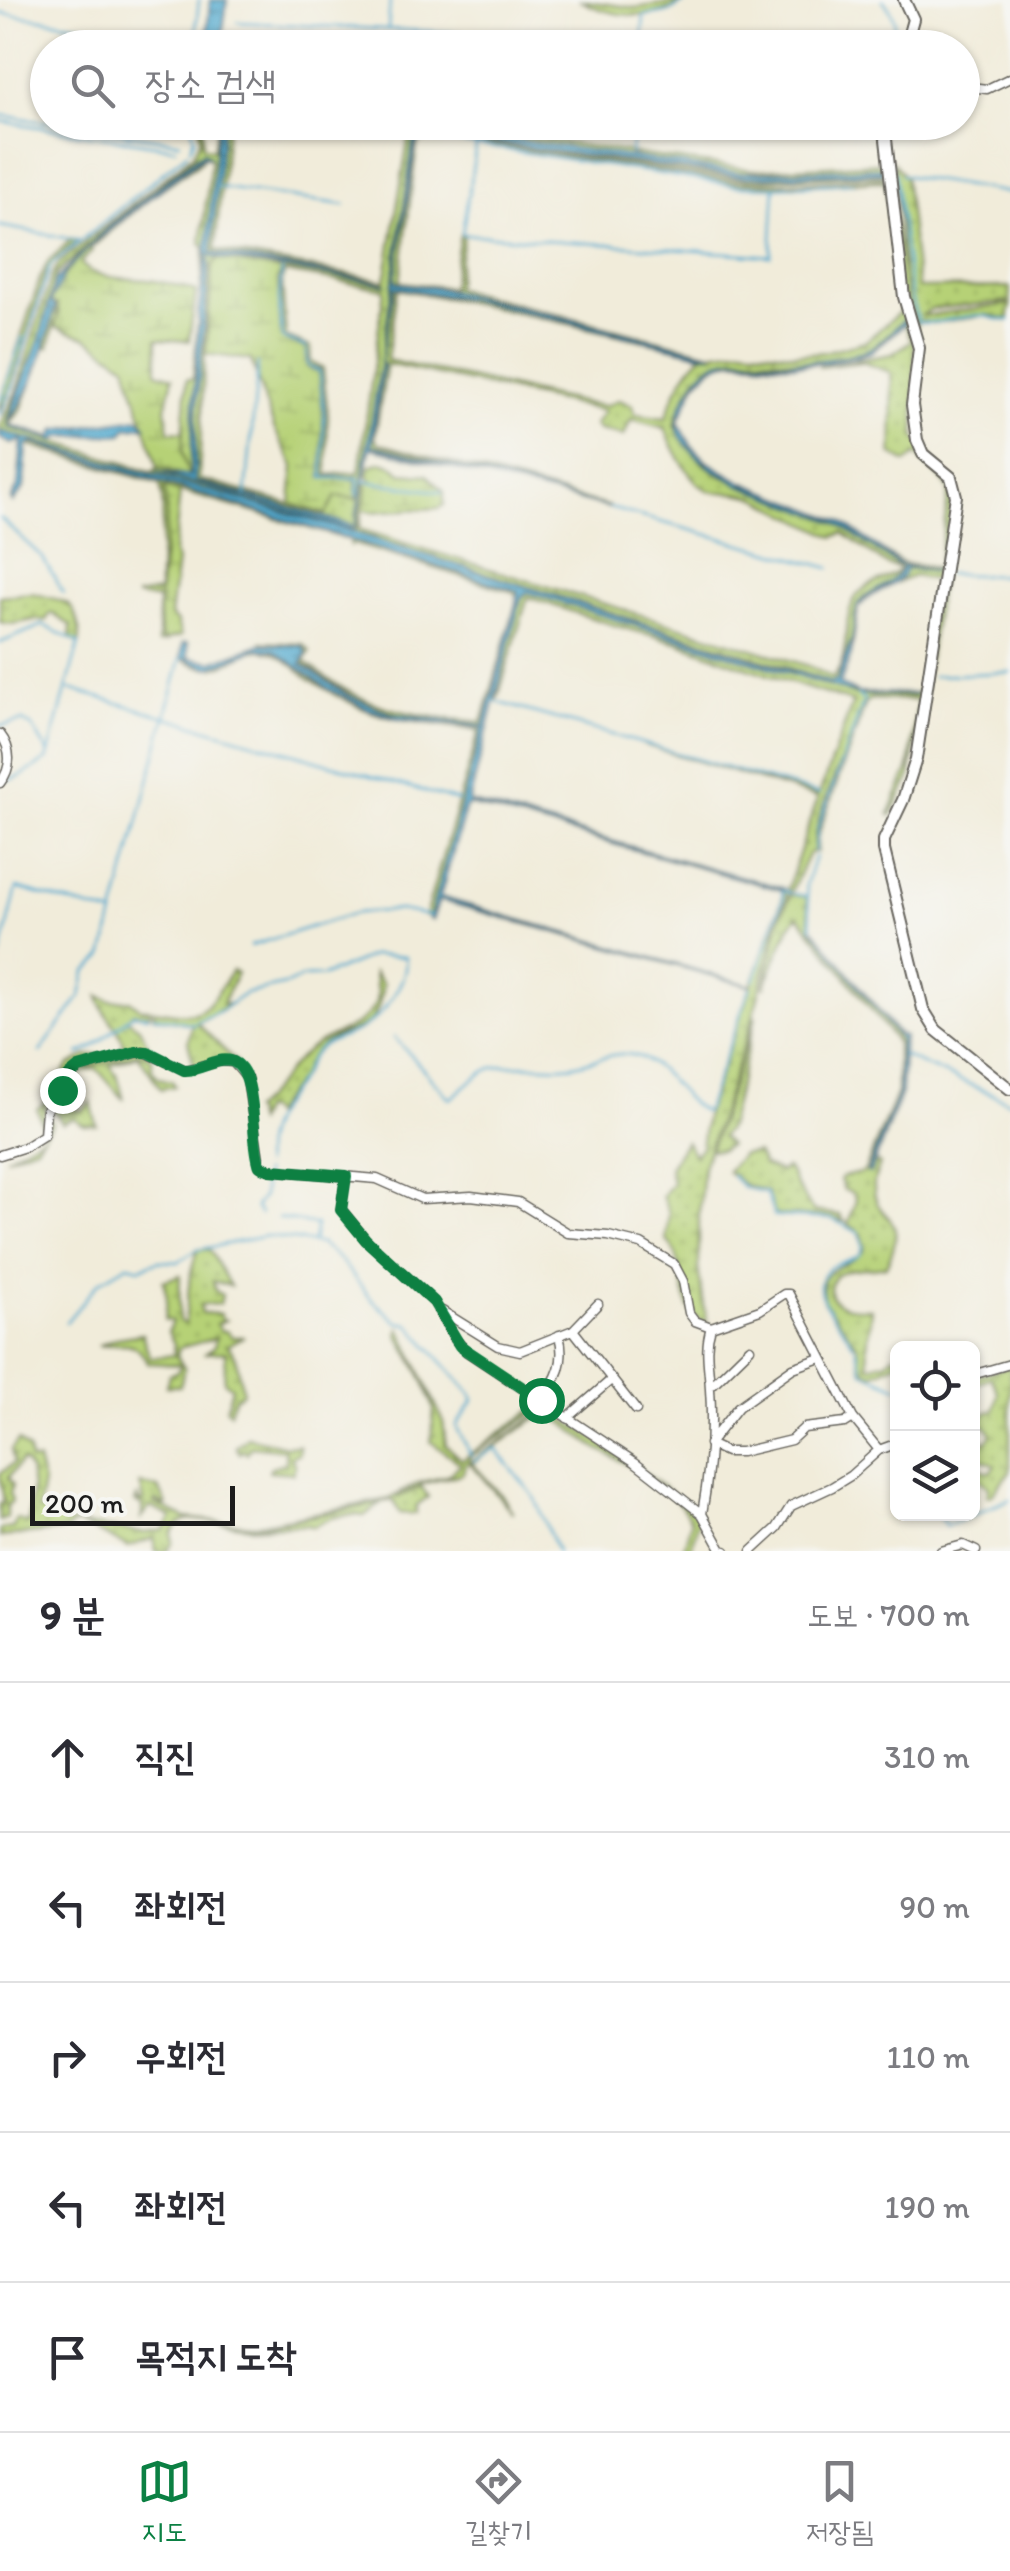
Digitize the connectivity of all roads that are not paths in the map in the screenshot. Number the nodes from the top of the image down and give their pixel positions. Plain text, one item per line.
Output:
1 (904, 0) edge
2 (910, 30) edge
3 (1010, 78) edge
4 (980, 88) edge
5 (886, 140) edge
6 (0, 734) edge
7 (0, 783) edge
8 (1010, 1089) edge
9 (0, 1154) edge
10 (346, 1176) junction
11 (598, 1304) dead end
12 (438, 1308) junction
13 (710, 1327) junction
14 (573, 1330) junction
15 (559, 1335) junction
16 (750, 1348) dead end
17 (821, 1358) junction
18 (1010, 1364) edge
19 (980, 1373) edge
20 (611, 1380) junction
21 (710, 1387) junction
22 (541, 1400) junction
23 (636, 1410) dead end
24 (567, 1418) junction
25 (853, 1418) junction
26 (709, 1444) junction
27 (890, 1446) edge
28 (878, 1450) junction
29 (702, 1514) junction
30 (726, 1551) edge
31 (752, 1551) edge
32 (942, 1551) edge
33 (976, 1551) edge

1 - 2 street
3 - 4 street
5 - 8 street
6 - 7 street
9 - 10 street
10 - 12 street
10 - 13 street
11 - 14 street
12 - 15 street
12 - 22 street
13 - 17 street
13 - 21 street
14 - 15 street
14 - 20 street
15 - 22 street
16 - 21 street
17 - 25 street
17 - 26 street
18 - 19 street
20 - 23 street
20 - 24 street
21 - 26 street
22 - 24 street
24 - 29 street
25 - 26 street
25 - 28 street
26 - 29 street
27 - 28 street
28 - 31 street
29 - 30 street
32 - 33 street

